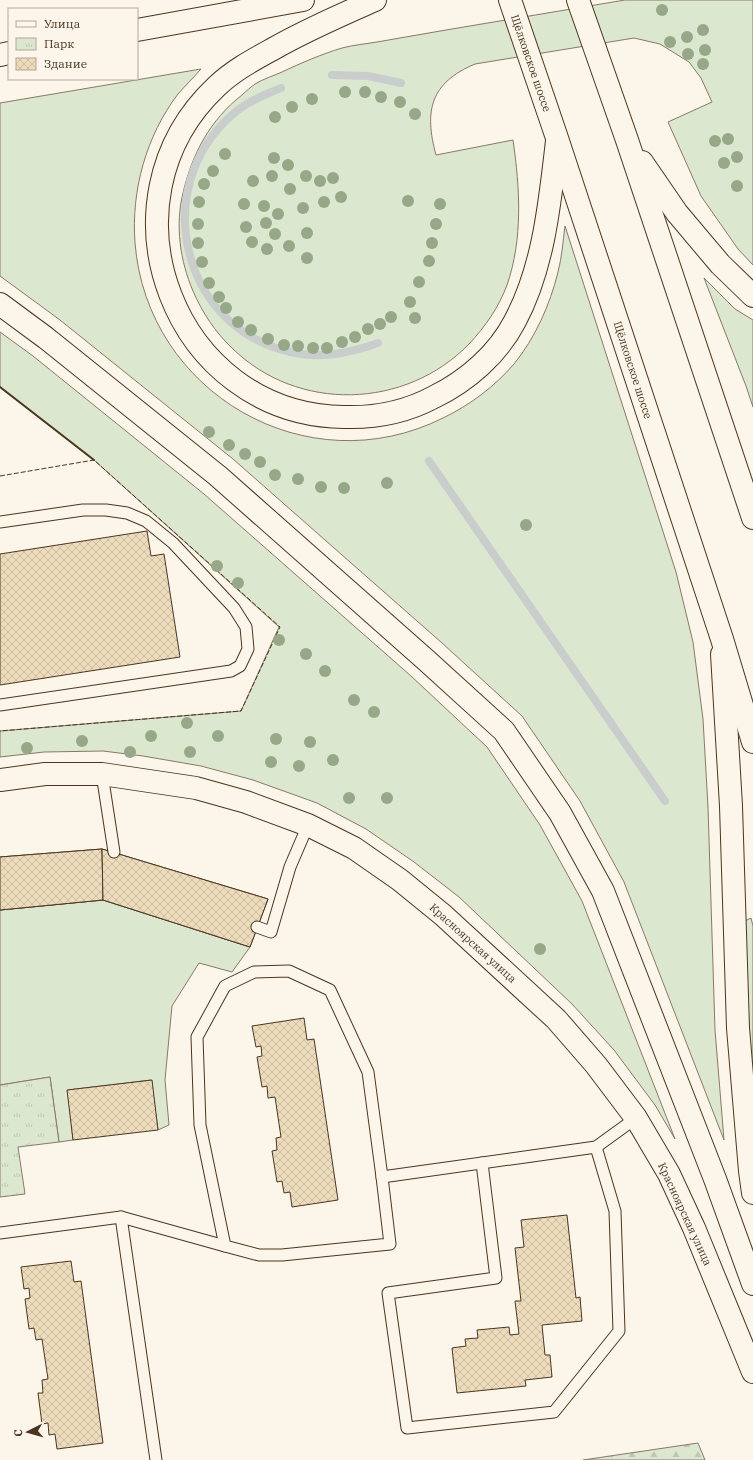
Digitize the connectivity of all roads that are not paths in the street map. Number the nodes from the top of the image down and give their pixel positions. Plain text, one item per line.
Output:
1 (303, 0) edge
2 (375, 0) edge
3 (510, 0) edge
4 (578, 0) edge
5 (138, 30) edge
6 (624, 134) junction
7 (556, 138) junction
8 (753, 296) edge
9 (0, 304) edge
10 (753, 518) edge
11 (0, 522) edge
12 (722, 639) junction
13 (0, 705) edge
14 (753, 742) edge
15 (102, 774) junction
16 (0, 780) edge
17 (308, 824) junction
18 (114, 852) dead end
19 (257, 927) dead end
20 (636, 1118) junction
21 (596, 1147) junction
22 (482, 1163) junction
23 (382, 1177) junction
24 (753, 1193) edge
25 (121, 1217) junction
26 (0, 1233) edge
27 (225, 1246) junction
28 (753, 1284) edge
29 (753, 1372) edge
30 (156, 1460) edge

1 - 5 main road
2 - 7 main road
3 - 7 main road, Щёлковское шоссе
4 - 6 main road
6 - 8 main road
6 - 10 main road
7 - 12 main road, Щёлковское шоссе
9 - 28 main road
11 - 13 lane
12 - 14 main road, Щёлковское шоссе
12 - 24 main road
15 - 16 main road, Красноярская улица
15 - 17 main road, Красноярская улица
15 - 18 lane
17 - 19 lane
17 - 20 main road, Красноярская улица
20 - 21 lane
20 - 29 main road, Красноярская улица
21 - 22 lane
21 - 22 lane
22 - 23 lane
23 - 27 lane
23 - 27 lane
25 - 26 lane
25 - 27 lane
25 - 30 lane

